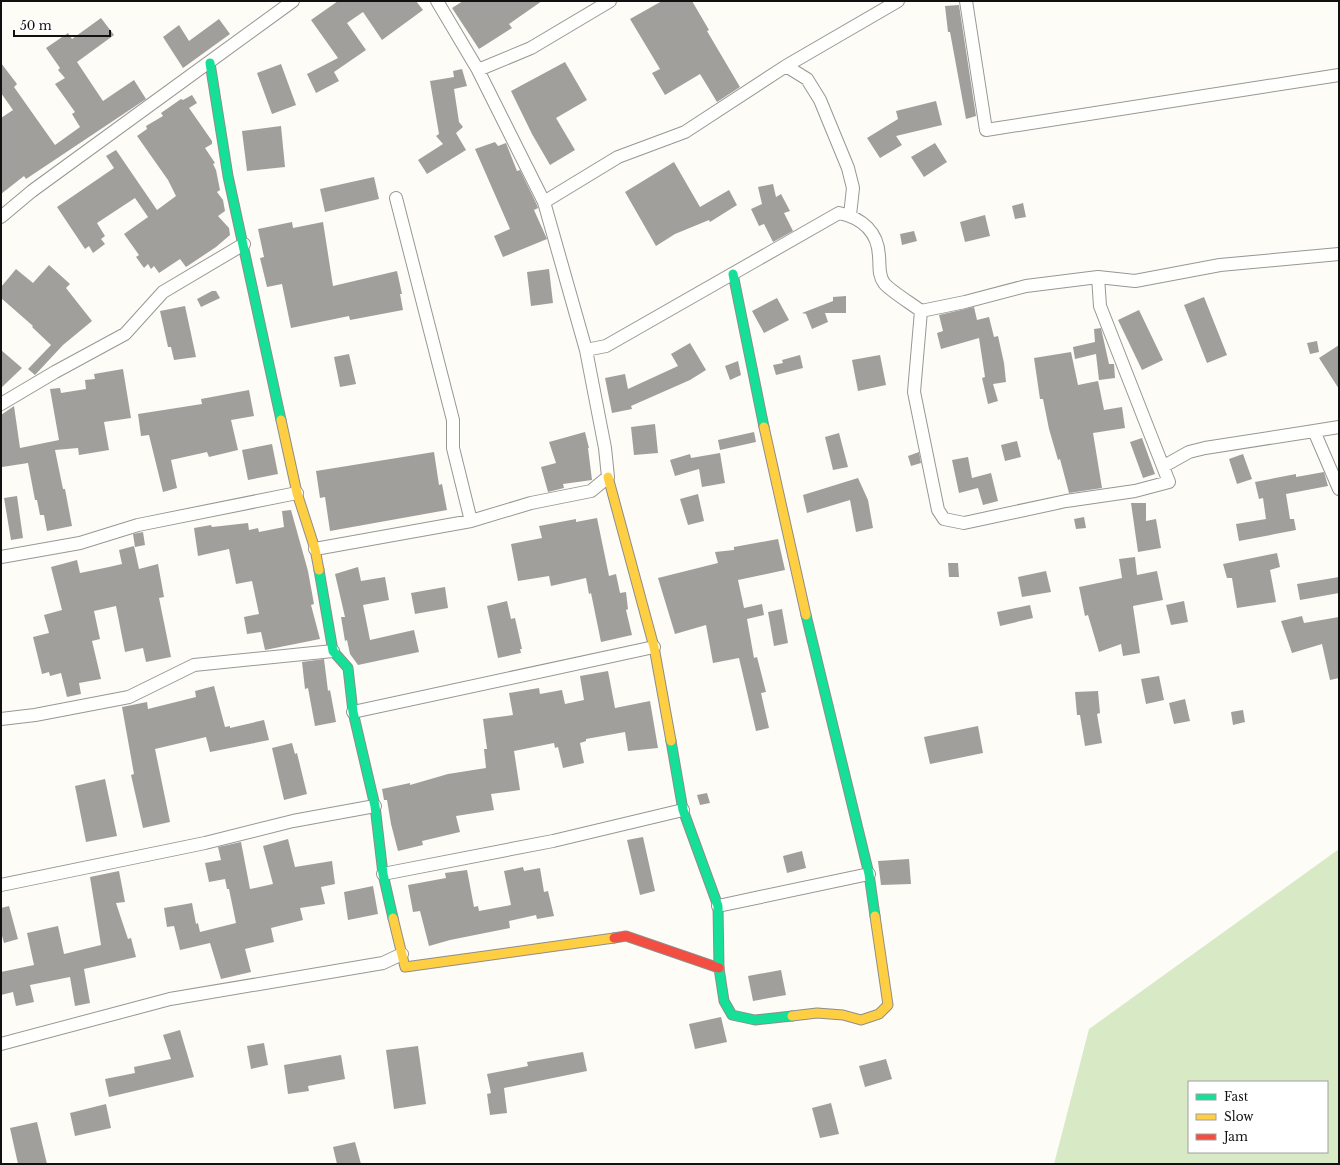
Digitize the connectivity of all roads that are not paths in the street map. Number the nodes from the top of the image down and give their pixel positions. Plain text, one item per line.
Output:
1 (293, 1) edge
2 (437, 1) edge
3 (610, 1) edge
4 (898, 1) edge
5 (966, 1) edge
6 (279, 5) edge
7 (210, 62) junction
8 (786, 66) junction
9 (478, 70) junction
10 (1339, 75) edge
11 (396, 198) dead end
12 (544, 202) junction
13 (850, 215) junction
14 (1, 217) edge
15 (244, 244) junction
16 (1339, 254) edge
17 (733, 274) junction
18 (1098, 277) junction
19 (921, 311) junction
20 (586, 350) junction
21 (1, 404) edge
22 (1339, 427) edge
23 (1314, 431) junction
24 (1164, 466) junction
25 (608, 477) junction
26 (1339, 489) edge
27 (297, 493) junction
28 (470, 521) junction
29 (315, 549) junction
30 (1, 557) edge
31 (654, 647) junction
32 (333, 651) junction
33 (353, 712) junction
34 (1, 719) edge
35 (375, 806) junction
36 (683, 810) junction
37 (383, 874) junction
38 (869, 874) junction
39 (1, 885) edge
40 (718, 906) junction
41 (402, 954) junction
42 (719, 968) junction
43 (1, 1044) edge

1 - 6 street
2 - 9 street
3 - 9 street
4 - 8 street
5 - 10 street
6 - 7 street
7 - 14 street
7 - 15 street
8 - 12 street
8 - 13 street
9 - 12 street
11 - 28 street
12 - 20 street
13 - 17 street
13 - 19 street
15 - 21 street
15 - 27 street
16 - 18 street
17 - 20 street
17 - 38 street
18 - 19 street
18 - 24 street
19 - 24 street
20 - 25 street
22 - 23 street
23 - 24 street
23 - 26 street
25 - 28 street
25 - 31 street
27 - 29 street
27 - 30 street
28 - 29 street
29 - 32 street
31 - 33 street
31 - 36 street
32 - 33 street
32 - 34 street
33 - 35 street
35 - 37 street
35 - 39 street
36 - 37 street
36 - 40 street
37 - 41 street
38 - 40 street
38 - 42 street
40 - 42 street
41 - 42 street
41 - 43 street

